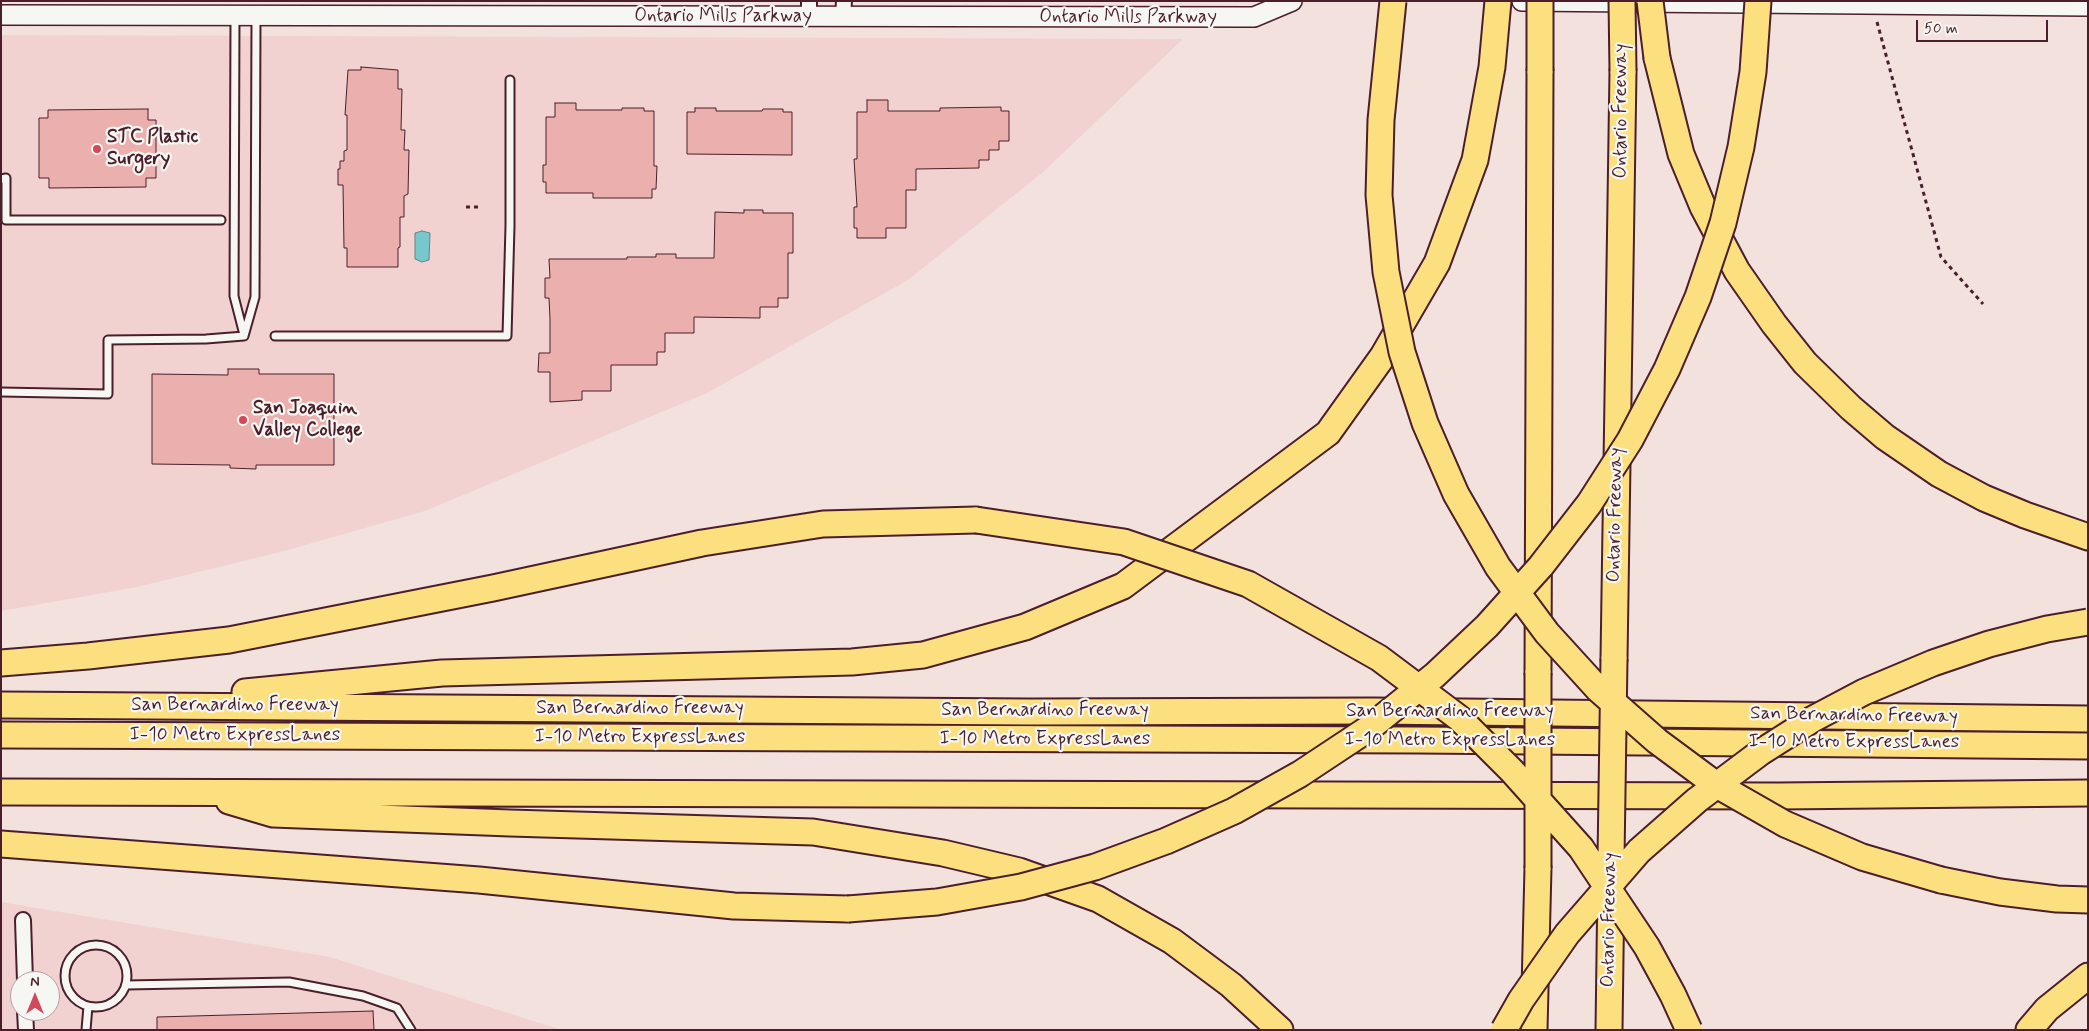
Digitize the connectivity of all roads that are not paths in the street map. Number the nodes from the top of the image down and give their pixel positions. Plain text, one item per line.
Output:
1 (1292, 1) edge
2 (1393, 1) edge
3 (1498, 1) edge
4 (1522, 1) edge
5 (1540, 1) edge
6 (1622, 1) edge
7 (1650, 1) edge
8 (1758, 1) edge
9 (1976, 3) edge
10 (2088, 6) edge
11 (809, 9) edge
12 (843, 9) edge
13 (235, 14) junction
14 (256, 14) junction
15 (1, 15) edge
16 (510, 80) dead end
17 (1, 178) edge
18 (221, 220) dead end
19 (244, 336) junction
20 (275, 336) dead end
21 (1, 392) edge
22 (2088, 537) edge
23 (2088, 622) edge
24 (1, 663) edge
25 (1, 705) edge
26 (112, 705) junction
27 (2088, 719) edge
28 (1, 735) edge
29 (2088, 746) edge
30 (1, 792) edge
31 (202, 793) junction
32 (2088, 793) edge
33 (1, 844) edge
34 (2088, 900) edge
35 (23, 920) dead end
36 (25, 971) edge
37 (2088, 976) edge
38 (126, 985) junction
39 (88, 1006) junction
40 (86, 1030) edge
41 (411, 1030) edge
42 (1280, 1030) edge
43 (1504, 1030) edge
44 (1534, 1030) edge
45 (1609, 1030) edge
46 (1689, 1030) edge
47 (2029, 1030) edge

1 - 12 main road, Ontario Mills Parkway
2 - 34 highway, bridge
3 - 26 highway
4 - 9 main road
5 - 44 highway, bridge
6 - 45 highway, Ontario Freeway, bridge
7 - 22 highway, bridge
8 - 33 highway, bridge
9 - 10 main road
11 - 12 main road, Ontario Mills Parkway
11 - 14 main road, Ontario Mills Parkway
13 - 14 main road, Ontario Mills Parkway
13 - 15 main road, Ontario Mills Parkway
13 - 19 lane
14 - 19 lane
16 - 20 lane
17 - 18 lane
19 - 21 lane
23 - 43 highway, bridge
24 - 46 highway, bridge
25 - 26 highway, San Bernardino Freeway
26 - 27 highway, San Bernardino Freeway
28 - 29 highway, I-10 Metro ExpressLanes
30 - 31 highway
31 - 32 highway
31 - 42 highway
35 - 36 street
37 - 47 highway
38 - 39 lane
38 - 39 lane
38 - 41 lane
39 - 40 lane

